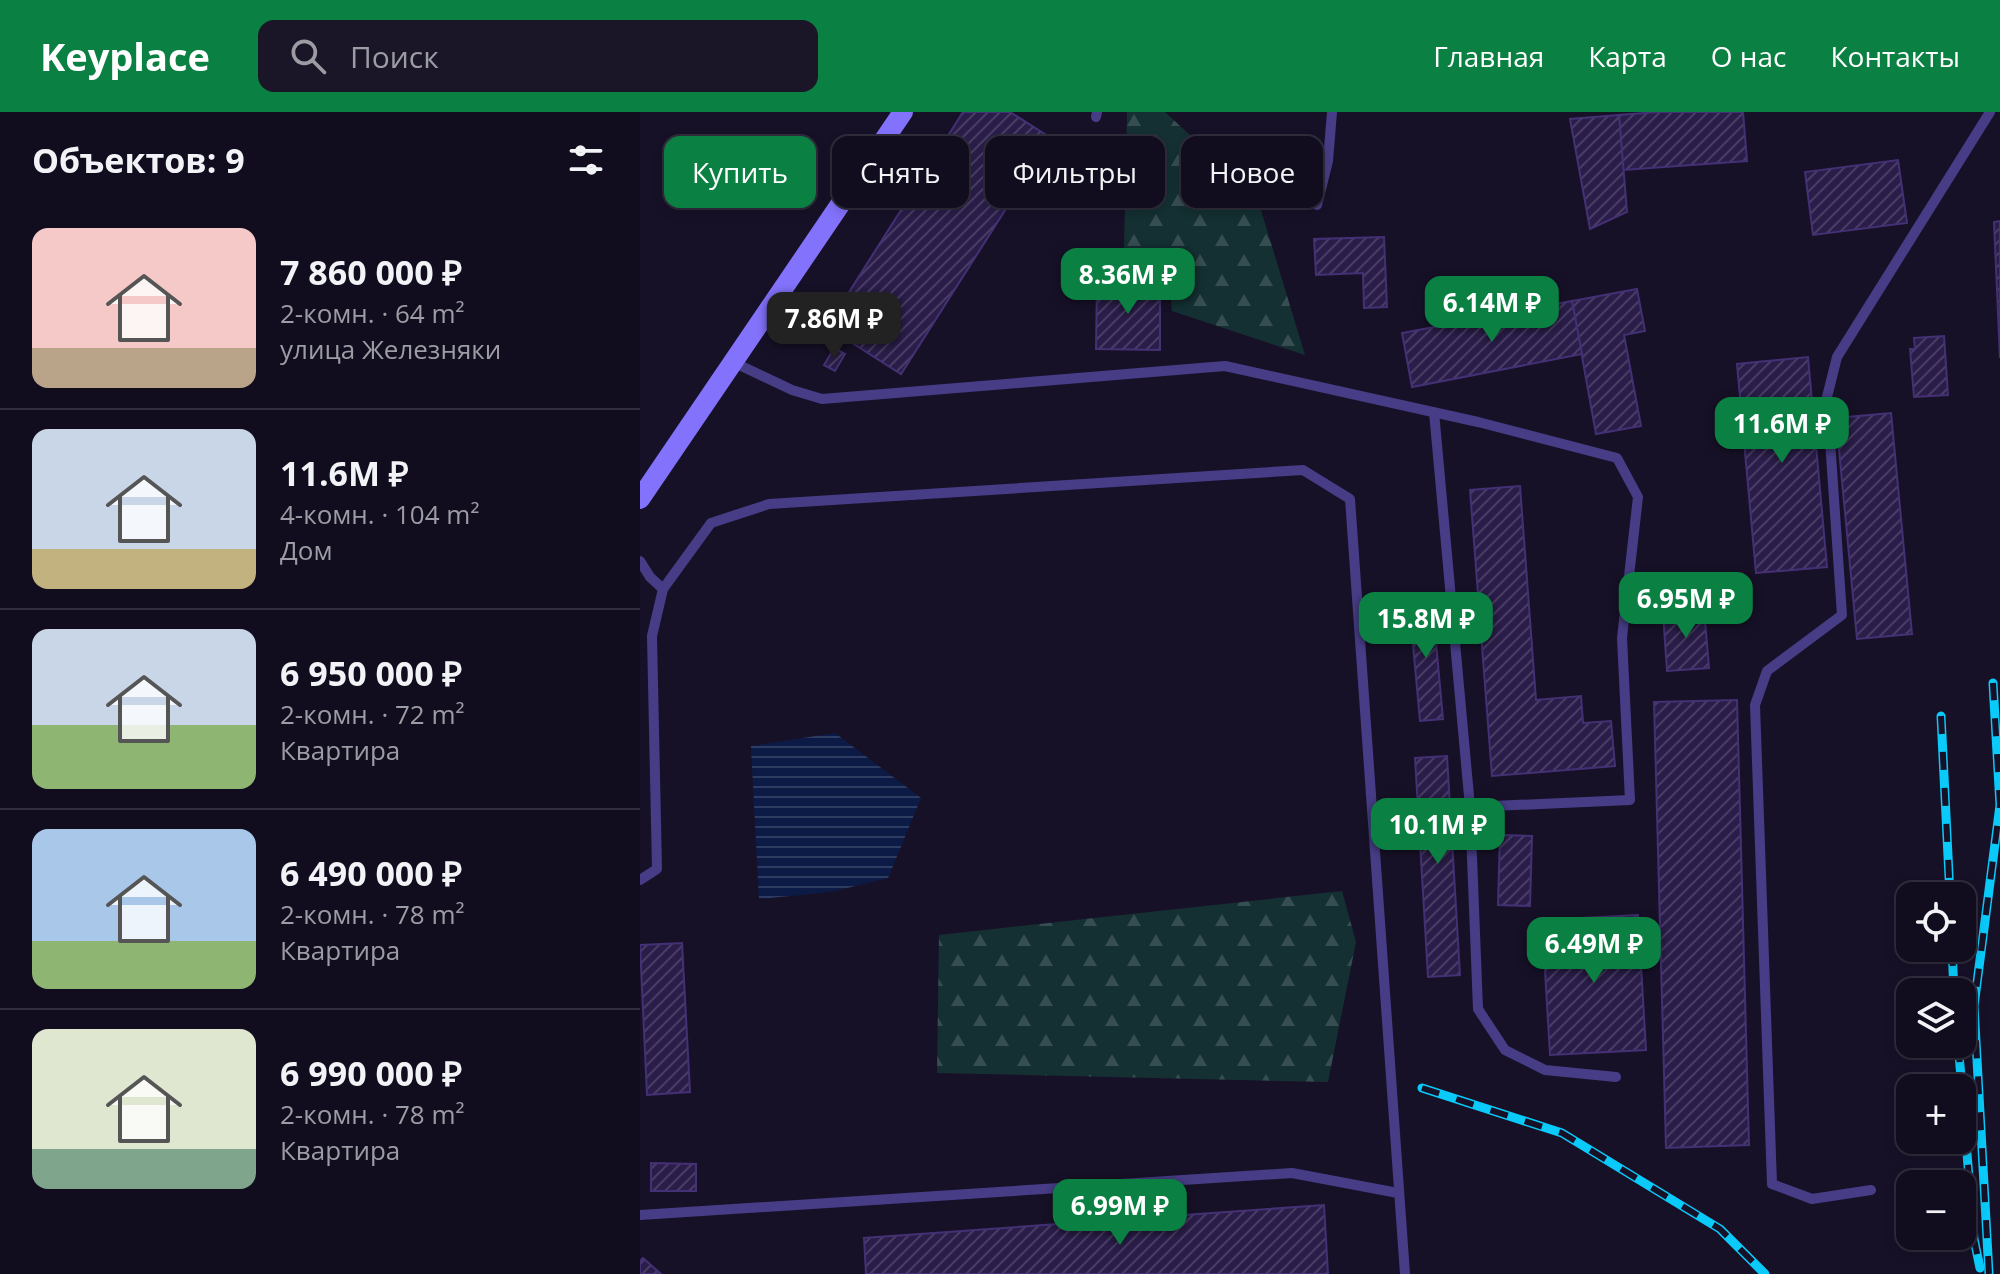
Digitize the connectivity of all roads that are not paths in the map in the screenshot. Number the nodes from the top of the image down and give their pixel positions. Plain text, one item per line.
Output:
1 (1332, 112) edge
2 (1990, 112) edge
3 (894, 117) edge
4 (1323, 181) edge
5 (735, 363) junction
6 (1434, 412) junction
7 (640, 499) edge
8 (640, 561) edge
9 (663, 589) junction
10 (1470, 807) junction
11 (640, 880) edge
12 (1616, 1077) dead end
13 (1871, 1190) dead end
14 (1398, 1193) junction
15 (640, 1215) edge
16 (1405, 1274) edge

1 - 4 lane
2 - 13 lane
3 - 5 street
5 - 6 lane
5 - 7 street
6 - 10 lane
6 - 10 lane
8 - 9 lane
9 - 11 lane
9 - 14 lane
10 - 12 lane
14 - 15 lane
14 - 16 lane

